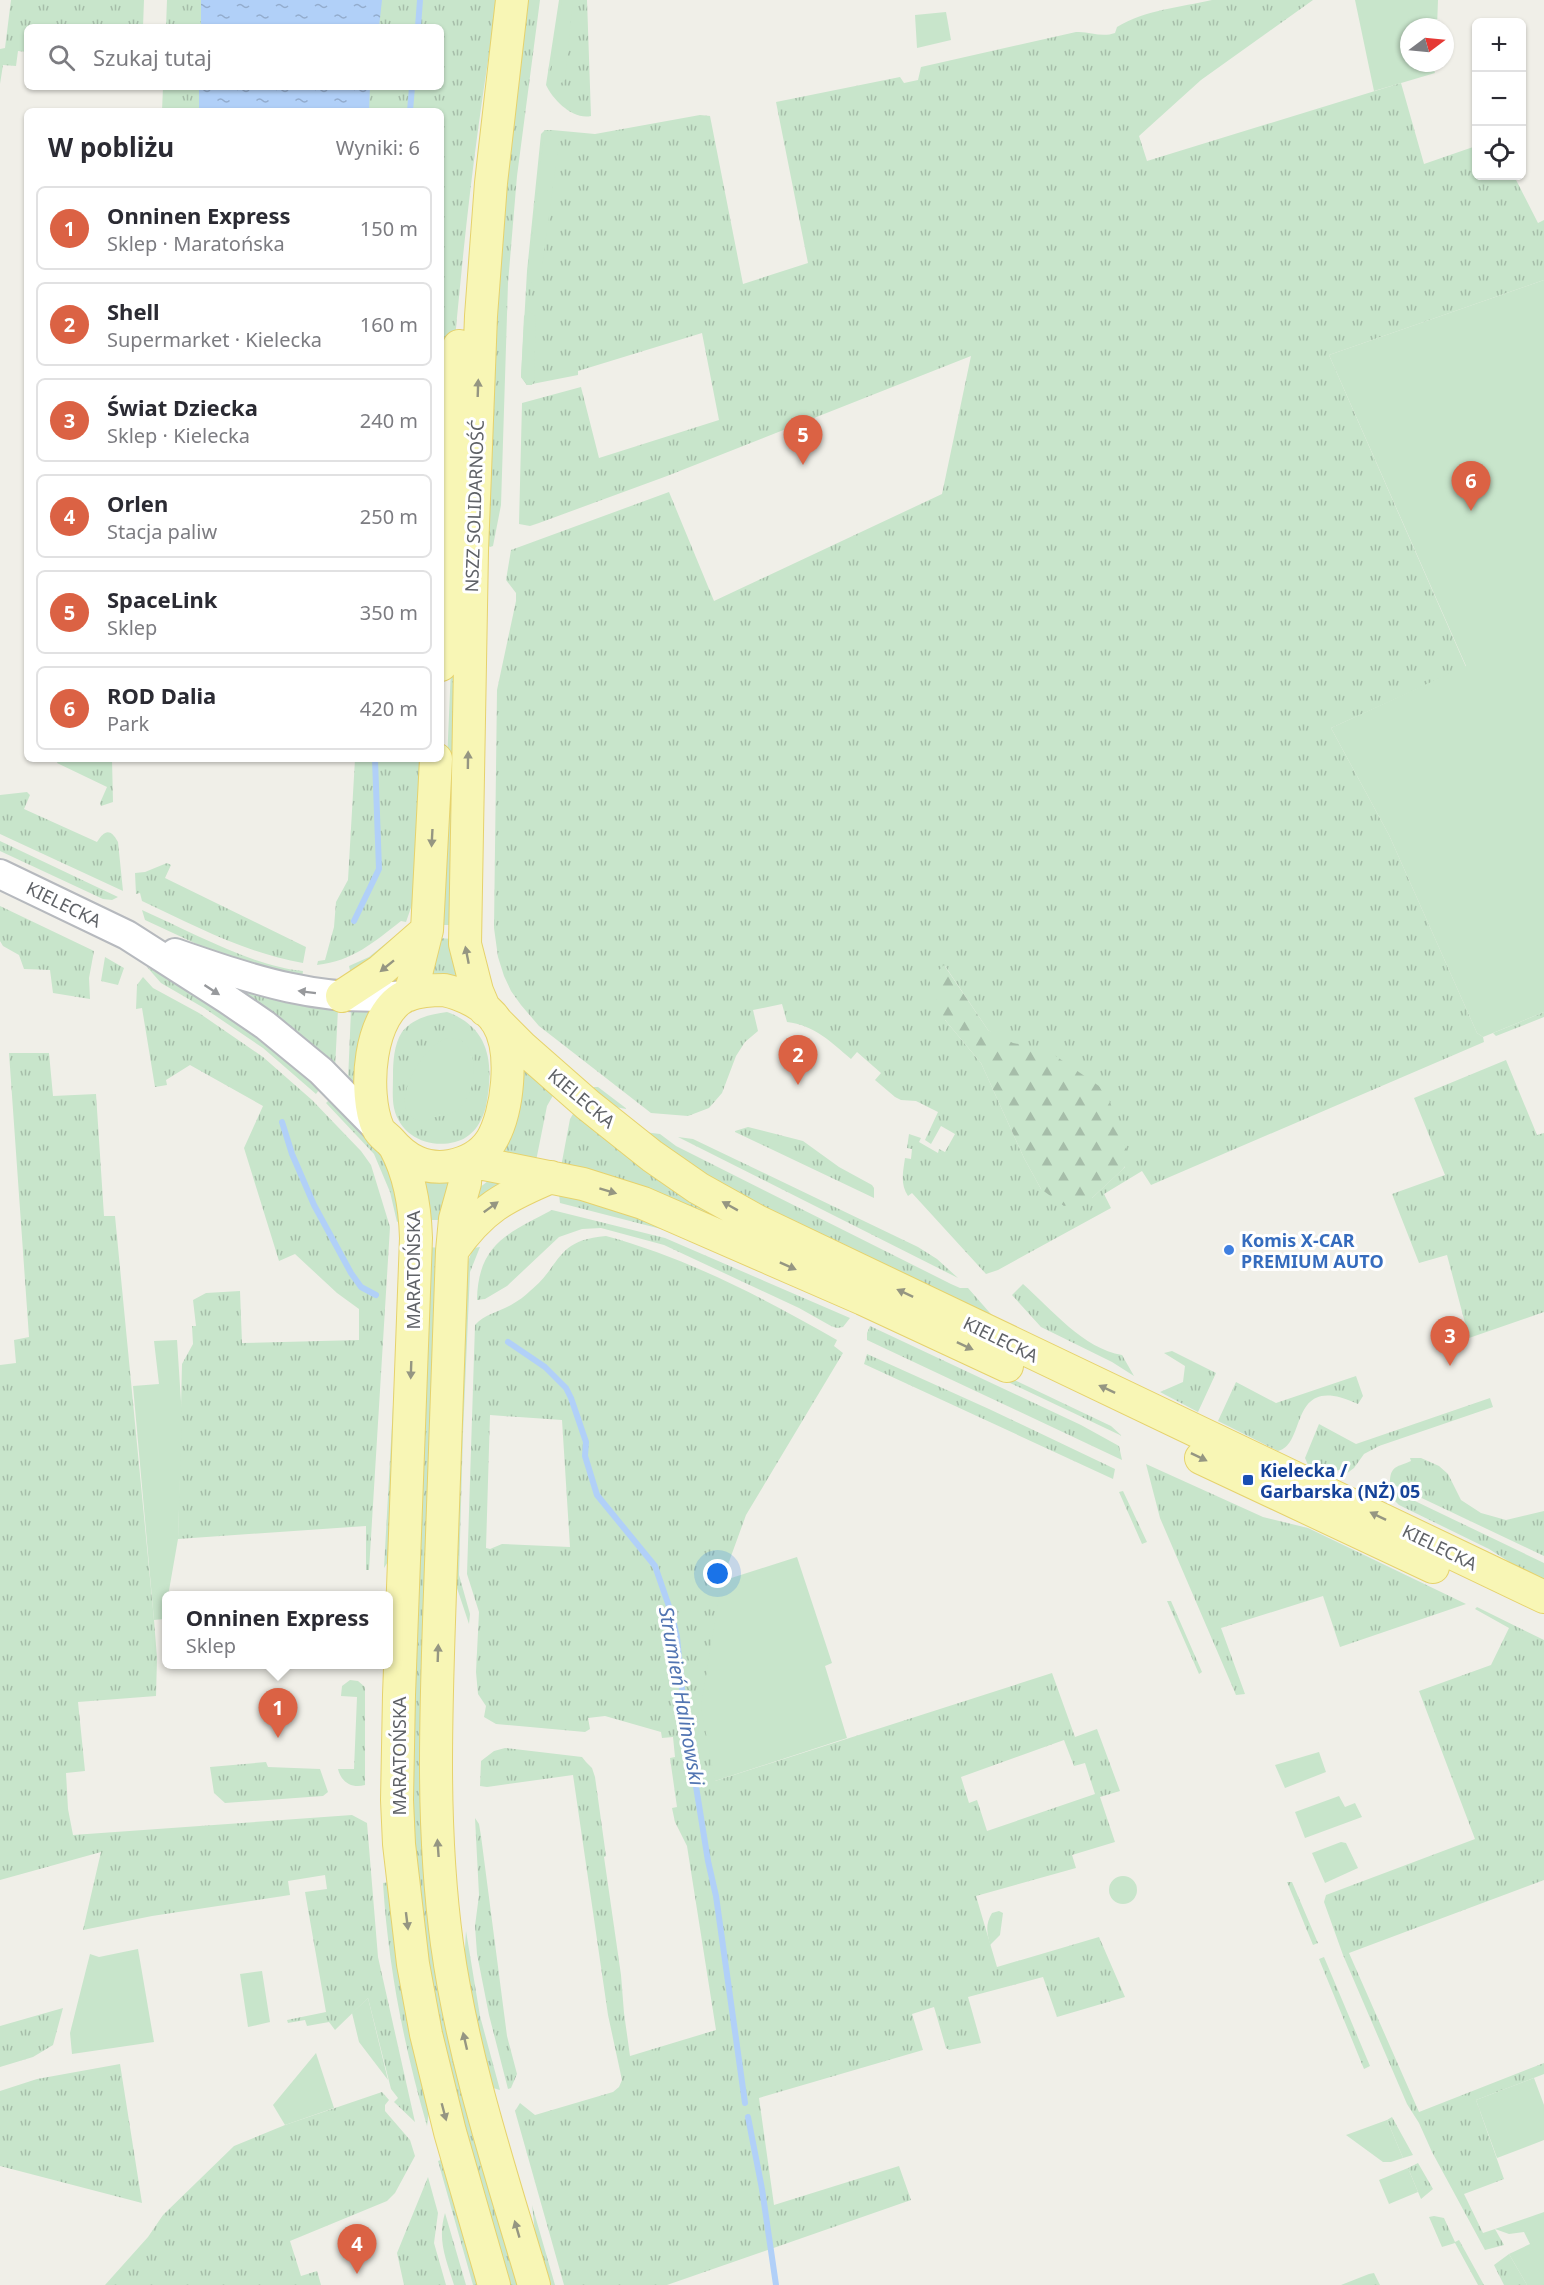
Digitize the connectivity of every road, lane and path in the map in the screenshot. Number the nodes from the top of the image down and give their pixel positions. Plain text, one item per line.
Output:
1 (506, 0) edge
2 (512, 0) edge
3 (444, 604) edge
4 (436, 762) edge
5 (0, 874) edge
6 (427, 930) junction
7 (127, 935) junction
8 (408, 995) junction
9 (342, 996) junction
10 (491, 1015) junction
11 (386, 1138) junction
12 (467, 1162) junction
13 (551, 1178) junction
14 (452, 1251) junction
15 (1544, 1597) edge
16 (1544, 1619) edge
17 (494, 2285) edge
18 (534, 2285) edge

1 - 3 main road, NSZZ SOLIDARNOŚĆ
10 -> 2 main road, NSZZ SOLIDARNOŚĆ
4 -> 6 main road
5 - 7 main road, KIELECKA
6 - 8 main road
6 -> 9 main road
9 -> 7 main road, KIELECKA
7 -> 11 main road, KIELECKA
8 - 9 main road, KIELECKA
8 - 10 main road
8 - 11 main road
10 - 12 main road
15 -> 10 main road, KIELECKA
11 - 12 main road
11 -> 17 main road, MARATOŃSKA
12 - 13 main road, KIELECKA
12 - 14 main road, MARATOŃSKA
14 -> 13 main road
13 -> 16 main road, KIELECKA
18 -> 14 main road, MARATOŃSKA

